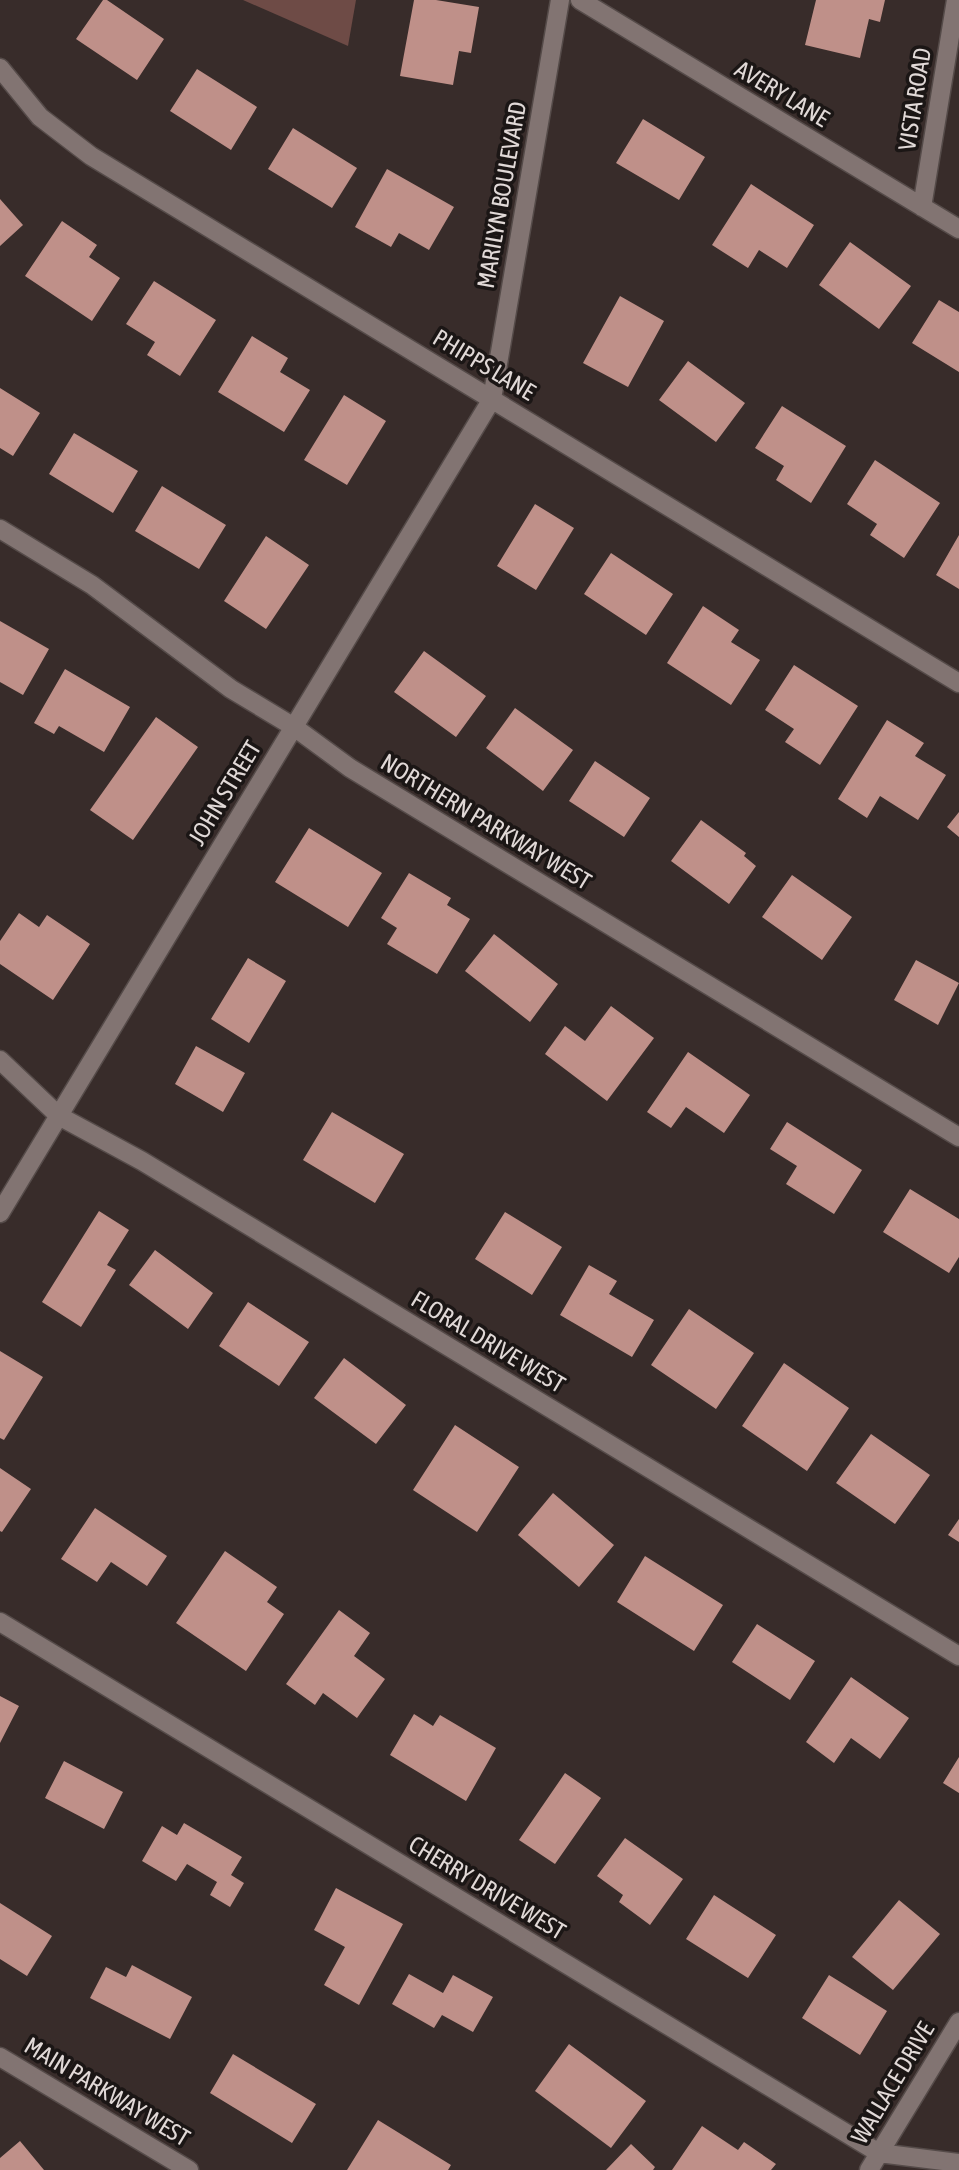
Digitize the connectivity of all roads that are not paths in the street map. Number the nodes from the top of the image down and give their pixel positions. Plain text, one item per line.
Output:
1 (560, 0) edge
2 (580, 0) edge
3 (956, 0) edge
4 (0, 68) edge
5 (922, 207) junction
6 (959, 229) edge
7 (492, 399) junction
8 (0, 529) edge
9 (959, 683) edge
10 (294, 727) junction
11 (0, 1060) edge
12 (59, 1116) junction
13 (959, 1138) edge
14 (0, 1213) edge
15 (0, 1622) edge
16 (959, 1656) edge
17 (959, 2022) edge
18 (0, 2056) edge
19 (879, 2153) junction
20 (959, 2163) edge
21 (189, 2170) edge
22 (869, 2170) edge

1 - 7 street, MARILYN BOULEVARD
2 - 5 street, AVERY LANE
3 - 5 street, VISTA ROAD
4 - 7 street, PHIPPS LANE
5 - 6 street, AVERY LANE
7 - 9 street, PHIPPS LANE
7 - 10 street, JOHN STREET
8 - 10 street, NORTHERN PARKWAY WEST
10 - 12 street, JOHN STREET
10 - 13 street, NORTHERN PARKWAY WEST
11 - 12 street, FLORAL DRIVE WEST
12 - 14 street, JOHN STREET
12 - 16 street, FLORAL DRIVE WEST
15 - 19 street, CHERRY DRIVE WEST
17 - 19 street, WALLACE DRIVE
18 - 21 street, MAIN PARKWAY WEST
19 - 20 street, CHERRY DRIVE WEST
19 - 22 street, WALLACE DRIVE

